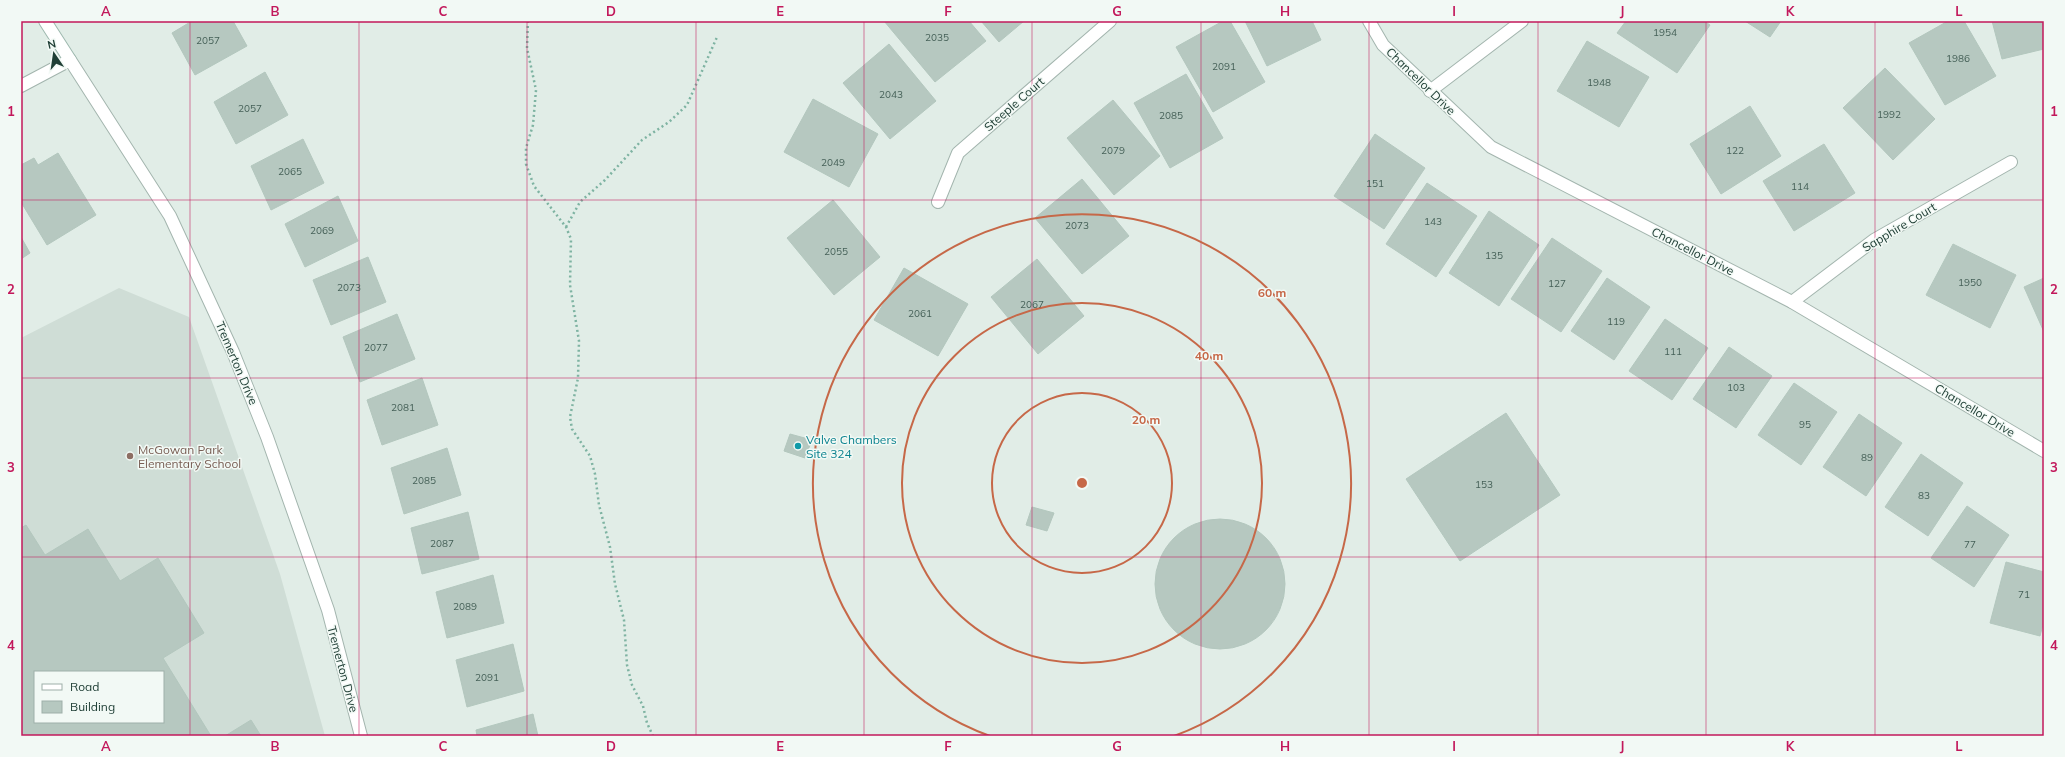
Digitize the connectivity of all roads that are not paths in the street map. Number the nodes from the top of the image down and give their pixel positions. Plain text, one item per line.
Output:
1 (45, 21) edge
2 (1110, 21) edge
3 (1369, 21) edge
4 (1522, 21) edge
5 (70, 60) junction
6 (21, 86) edge
7 (1430, 91) junction
8 (2012, 162) dead end
9 (938, 202) dead end
10 (1792, 302) junction
11 (2044, 451) edge
12 (361, 736) edge

1 - 5 street, Tremerton Drive
2 - 9 street, Steeple Court
3 - 7 street, Chancellor Drive
4 - 7 street
5 - 6 street
5 - 12 street, Tremerton Drive
7 - 10 street, Chancellor Drive
8 - 10 street, Sapphire Court
10 - 11 street, Chancellor Drive

